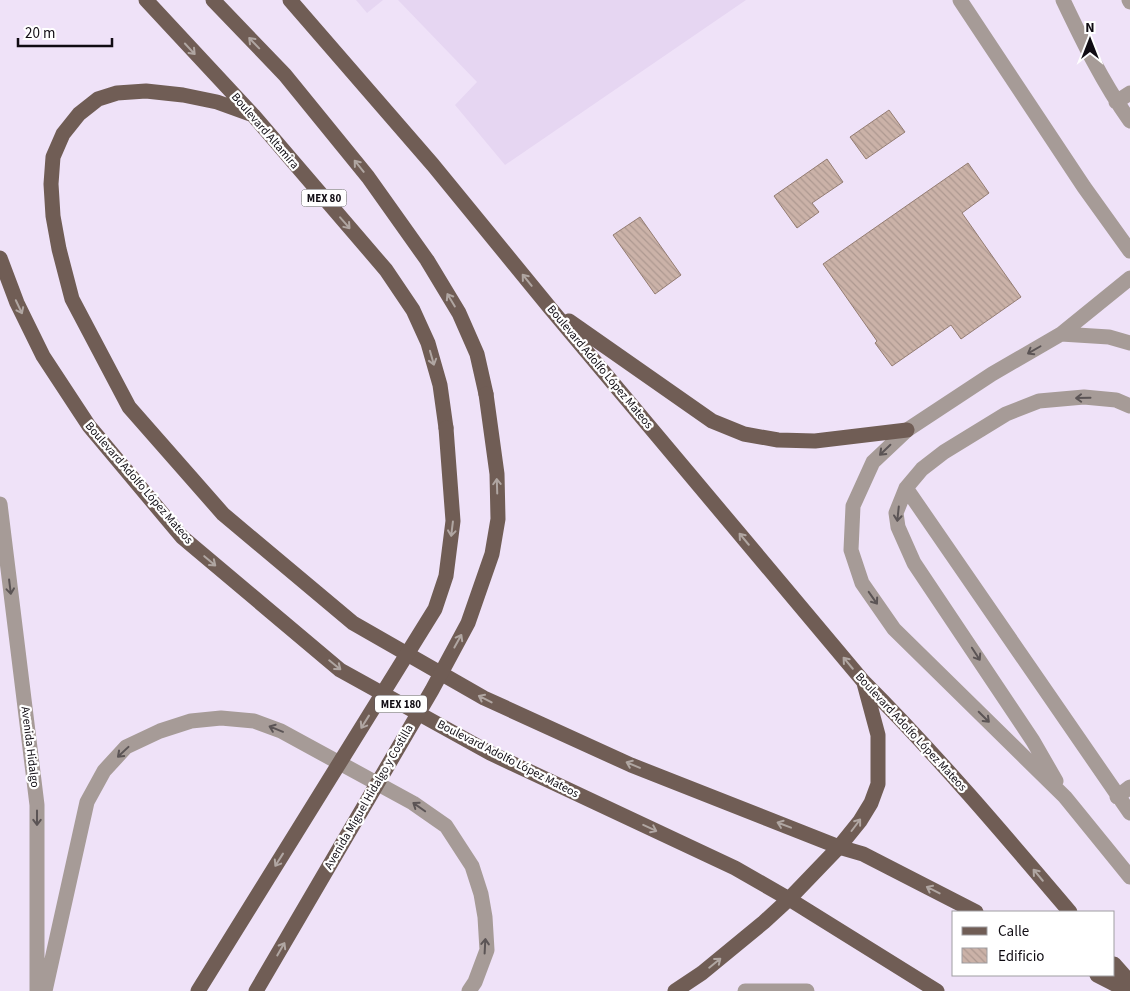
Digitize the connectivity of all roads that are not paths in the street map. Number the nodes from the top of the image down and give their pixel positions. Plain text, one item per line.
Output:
1 (146, 0) edge
2 (213, 0) edge
3 (290, 0) edge
4 (960, 0) edge
5 (1063, 0) edge
6 (1130, 93) edge
7 (1116, 102) junction
8 (253, 115) junction
9 (1130, 121) edge
10 (1130, 251) edge
11 (1, 260) edge
12 (1130, 278) edge
13 (550, 308) junction
14 (1061, 334) junction
15 (1130, 343) edge
16 (1130, 406) edge
17 (907, 430) junction
18 (906, 488) junction
19 (0, 504) edge
20 (864, 681) junction
21 (1130, 788) edge
22 (1065, 797) junction
23 (1117, 797) junction
24 (1130, 813) edge
25 (839, 846) junction
26 (1130, 877) edge
27 (789, 899) junction
28 (974, 911) edge
29 (1069, 911) edge
30 (1115, 965) edge
31 (1099, 976) edge
32 (1130, 982) edge
33 (37, 991) edge
34 (45, 991) edge
35 (198, 991) edge
36 (256, 991) edge
37 (469, 991) edge
38 (675, 991) edge
39 (745, 991) edge
40 (807, 991) edge
41 (937, 991) edge
42 (1128, 991) edge

1 -> 8 main road, Boulevard Altamira / MEX 80
36 -> 2 main road, Avenida Miguel Hidalgo y Costilla, bridge
13 -> 3 main road, Boulevard Adolfo López Mateos
4 - 10 street
5 - 7 street
6 - 7 street
7 - 9 street
25 -> 8 main road
8 -> 35 main road, Boulevard Altamira / MEX 80, bridge
11 -> 27 main road, Boulevard Adolfo López Mateos / MEX 180
12 - 14 street
13 - 17 main road
20 -> 13 main road, Boulevard Adolfo López Mateos
14 - 15 street
14 -> 17 street
16 -> 18 street
17 -> 22 street
18 -> 22 street
18 - 23 street
19 -> 33 street, Avenida Hidalgo
25 -> 20 main road
29 -> 20 main road, Boulevard Adolfo López Mateos
21 - 23 street
22 - 26 street
23 - 24 street
25 - 27 main road
28 -> 25 main road
38 -> 27 main road
27 - 41 main road, Boulevard Adolfo López Mateos / MEX 180
30 - 32 main road
31 - 42 main road
37 -> 34 street
39 - 40 street

